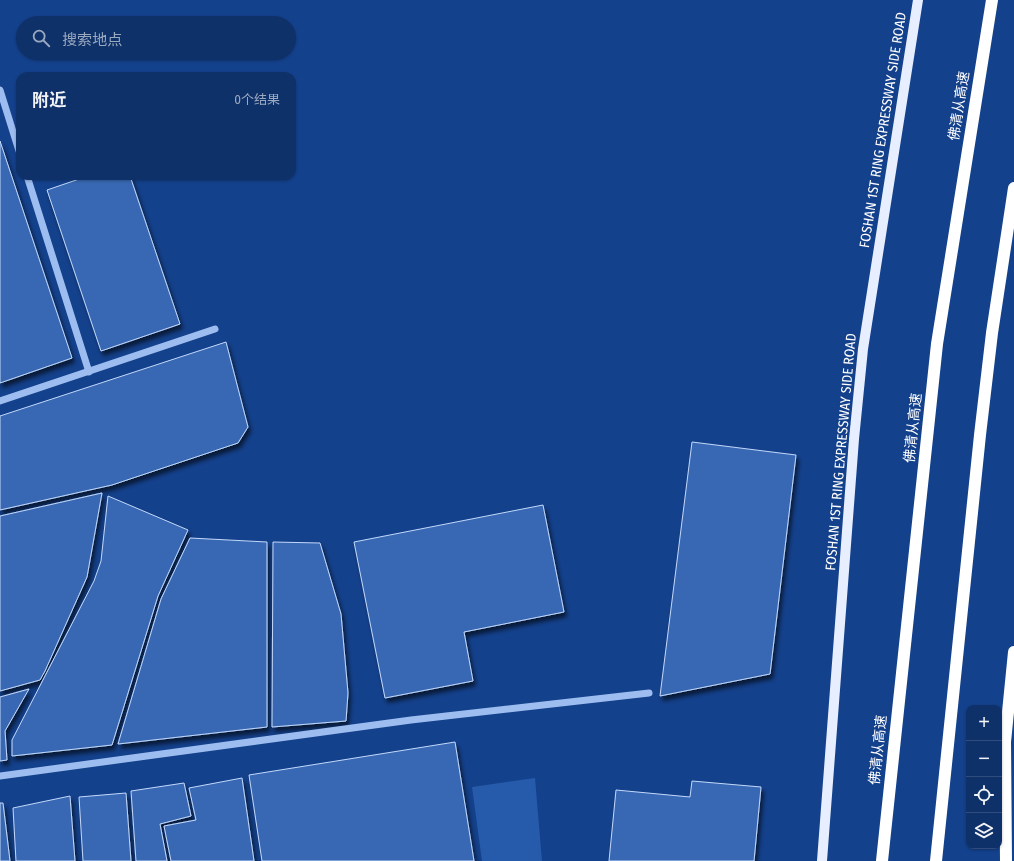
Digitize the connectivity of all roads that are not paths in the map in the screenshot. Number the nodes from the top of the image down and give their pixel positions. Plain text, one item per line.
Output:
1 (918, 0) edge
2 (992, 0) edge
3 (0, 90) edge
4 (16, 141) edge
5 (28, 180) edge
6 (1014, 188) edge
7 (216, 329) dead end
8 (89, 372) junction
9 (0, 401) edge
10 (1014, 652) edge
11 (649, 693) dead end
12 (0, 776) edge
13 (1014, 844) edge
14 (822, 861) edge
15 (882, 861) edge
16 (936, 861) edge
17 (1006, 861) edge
18 (1011, 861) edge

1 - 14 main road, FOSHAN 1ST RING EXPRESSWAY SIDE ROAD
2 - 15 highway, 佛清从高速
3 - 4 street
5 - 8 street
6 - 16 highway
7 - 8 street
8 - 9 street
10 - 17 highway
11 - 12 street
13 - 18 highway

